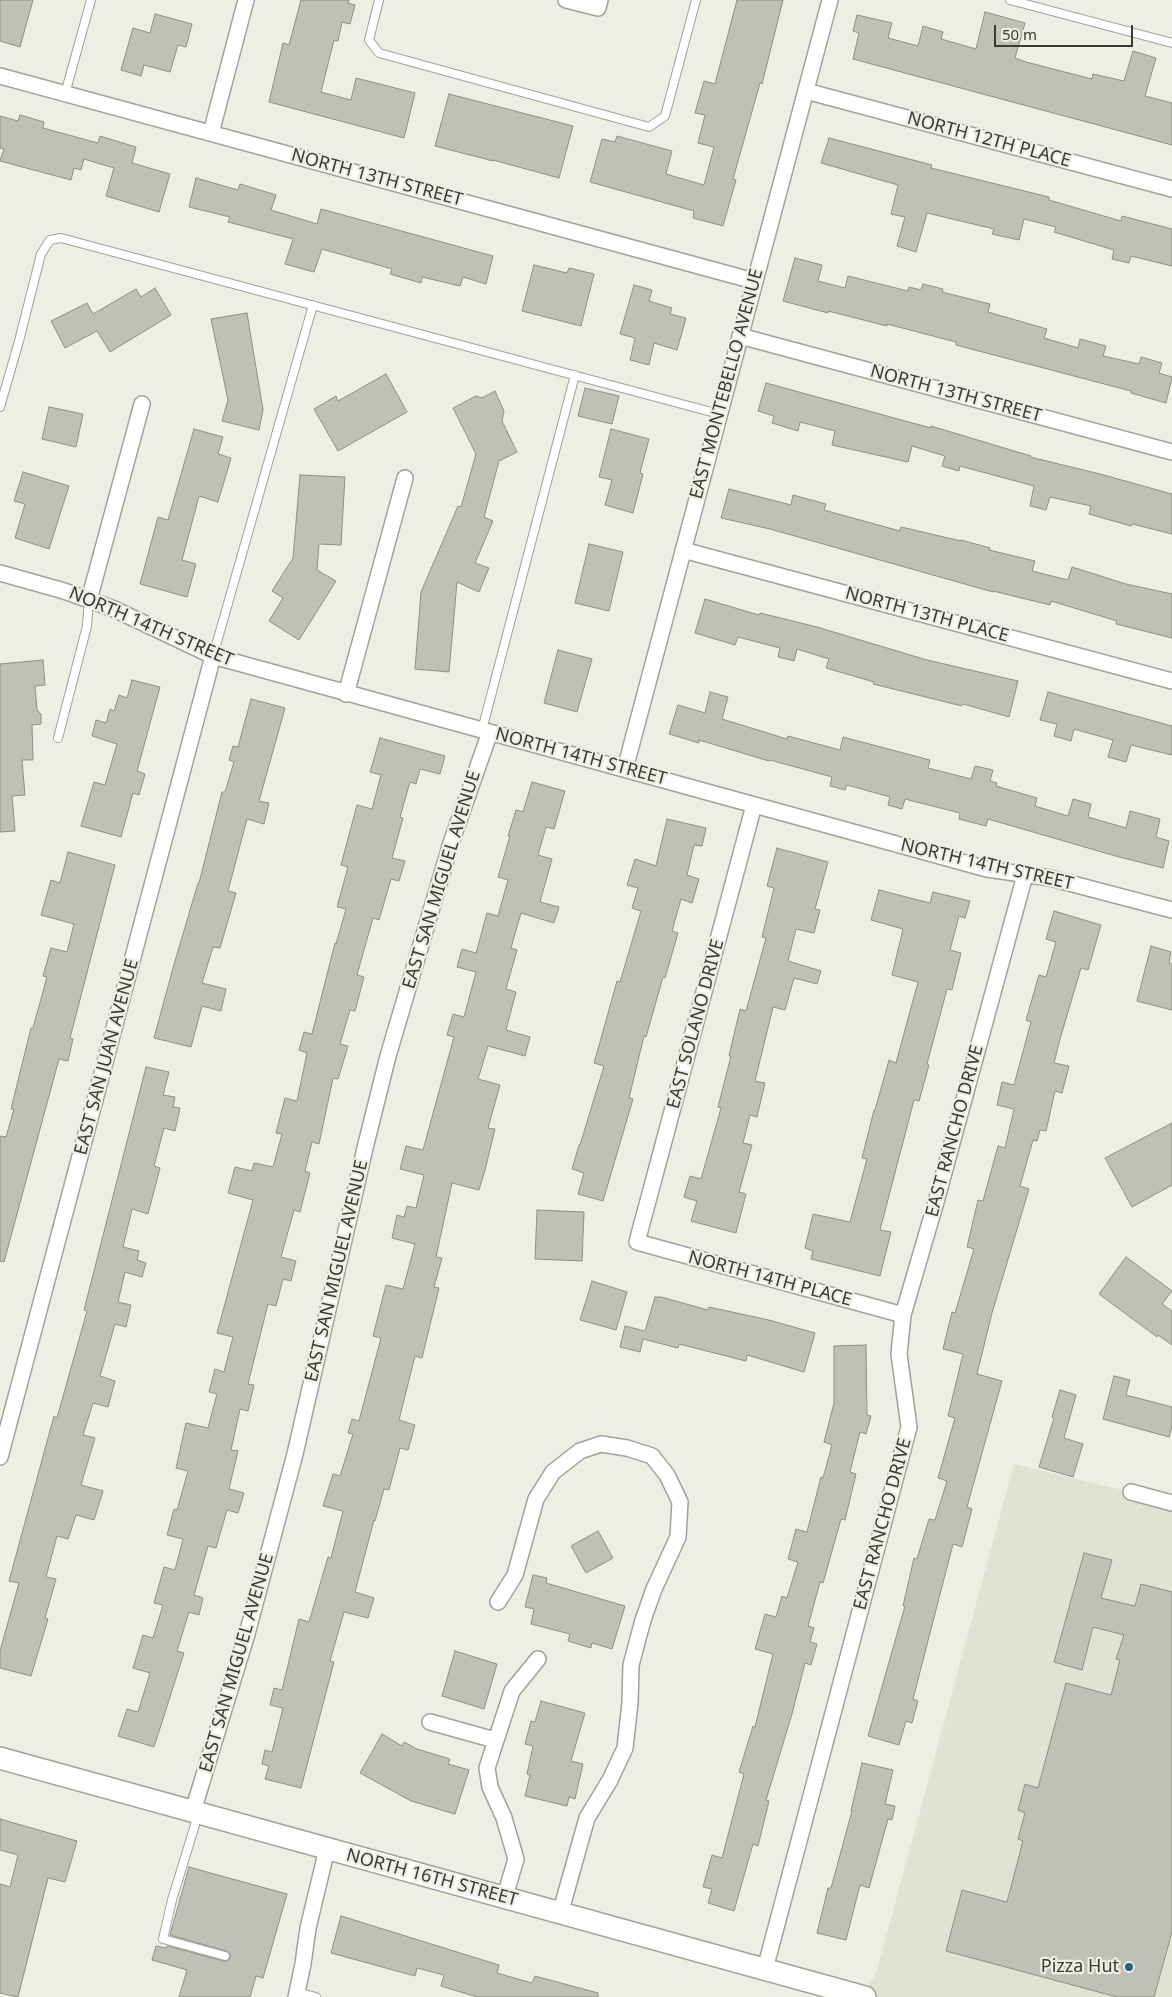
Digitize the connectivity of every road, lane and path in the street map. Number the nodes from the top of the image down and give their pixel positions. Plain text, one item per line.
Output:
1 (91, 0) edge
2 (246, 0) edge
3 (379, 0) edge
4 (566, 0) edge
5 (696, 0) edge
6 (830, 0) edge
7 (1010, 0) edge
8 (599, 4) edge
9 (1172, 43) edge
10 (0, 76) edge
11 (806, 91) junction
12 (65, 94) junction
13 (211, 133) junction
14 (1172, 189) edge
15 (754, 281) junction
16 (313, 305) junction
17 (740, 336) junction
18 (575, 375) junction
19 (142, 404) dead end
20 (0, 407) edge
21 (719, 414) junction
22 (1172, 452) edge
23 (405, 478) dead end
24 (683, 550) junction
25 (0, 573) edge
26 (89, 600) junction
27 (213, 656) junction
28 (1172, 681) edge
29 (346, 694) junction
30 (486, 731) junction
31 (58, 738) dead end
32 (624, 769) junction
33 (754, 805) junction
34 (1025, 874) junction
35 (1172, 910) edge
36 (638, 1242) joint
37 (903, 1315) junction
38 (0, 1457) edge
39 (1131, 1492) dead end
40 (1172, 1503) edge
41 (498, 1602) dead end
42 (538, 1659) dead end
43 (430, 1722) dead end
44 (495, 1740) junction
45 (0, 1758) edge
46 (196, 1812) junction
47 (327, 1849) junction
48 (505, 1896) junction
49 (560, 1914) junction
50 (225, 1956) dead end
51 (765, 1969) junction
52 (296, 1995) edge
53 (316, 1997) edge
54 (865, 1997) edge

1 - 12 lane
2 - 13 street
3 - 5 lane
4 - 8 street
6 - 11 street, EAST MONTEBELLO AVENUE
7 - 9 lane
10 - 12 street, NORTH 13TH STREET
11 - 14 street, NORTH 12TH PLACE
11 - 15 street, EAST MONTEBELLO AVENUE
12 - 13 street, NORTH 13TH STREET
13 - 15 street, NORTH 13TH STREET
15 - 17 street, EAST MONTEBELLO AVENUE
16 - 18 lane
16 - 20 lane
16 - 27 lane
17 - 21 street, EAST MONTEBELLO AVENUE
17 - 22 street, NORTH 13TH STREET
18 - 21 lane
18 - 30 lane
19 - 26 street
21 - 24 street, EAST MONTEBELLO AVENUE
23 - 29 street
24 - 28 street, NORTH 13TH PLACE
24 - 32 street, EAST MONTEBELLO AVENUE
25 - 26 street, NORTH 14TH STREET
26 - 27 street, NORTH 14TH STREET
26 - 31 lane
27 - 29 street, NORTH 14TH STREET
27 - 38 street, EAST SAN JUAN AVENUE
29 - 30 street, NORTH 14TH STREET
30 - 32 street, NORTH 14TH STREET
30 - 46 street, EAST SAN MIGUEL AVENUE
32 - 33 street, NORTH 14TH STREET
33 - 34 street, NORTH 14TH STREET
33 - 36 street, EAST SOLANO DRIVE
34 - 35 street, NORTH 14TH STREET
34 - 37 street, EAST RANCHO DRIVE
36 - 37 street, NORTH 14TH PLACE
37 - 51 street, EAST RANCHO DRIVE
39 - 40 street
41 - 49 street
42 - 44 street
43 - 44 street
44 - 48 street
45 - 46 main road, NORTH 16TH STREET
46 - 47 main road, NORTH 16TH STREET
46 - 50 lane
47 - 48 main road, NORTH 16TH STREET
47 - 52 street
48 - 49 main road, NORTH 16TH STREET
49 - 51 main road, NORTH 16TH STREET
51 - 54 main road, NORTH 16TH STREET
52 - 53 lane

